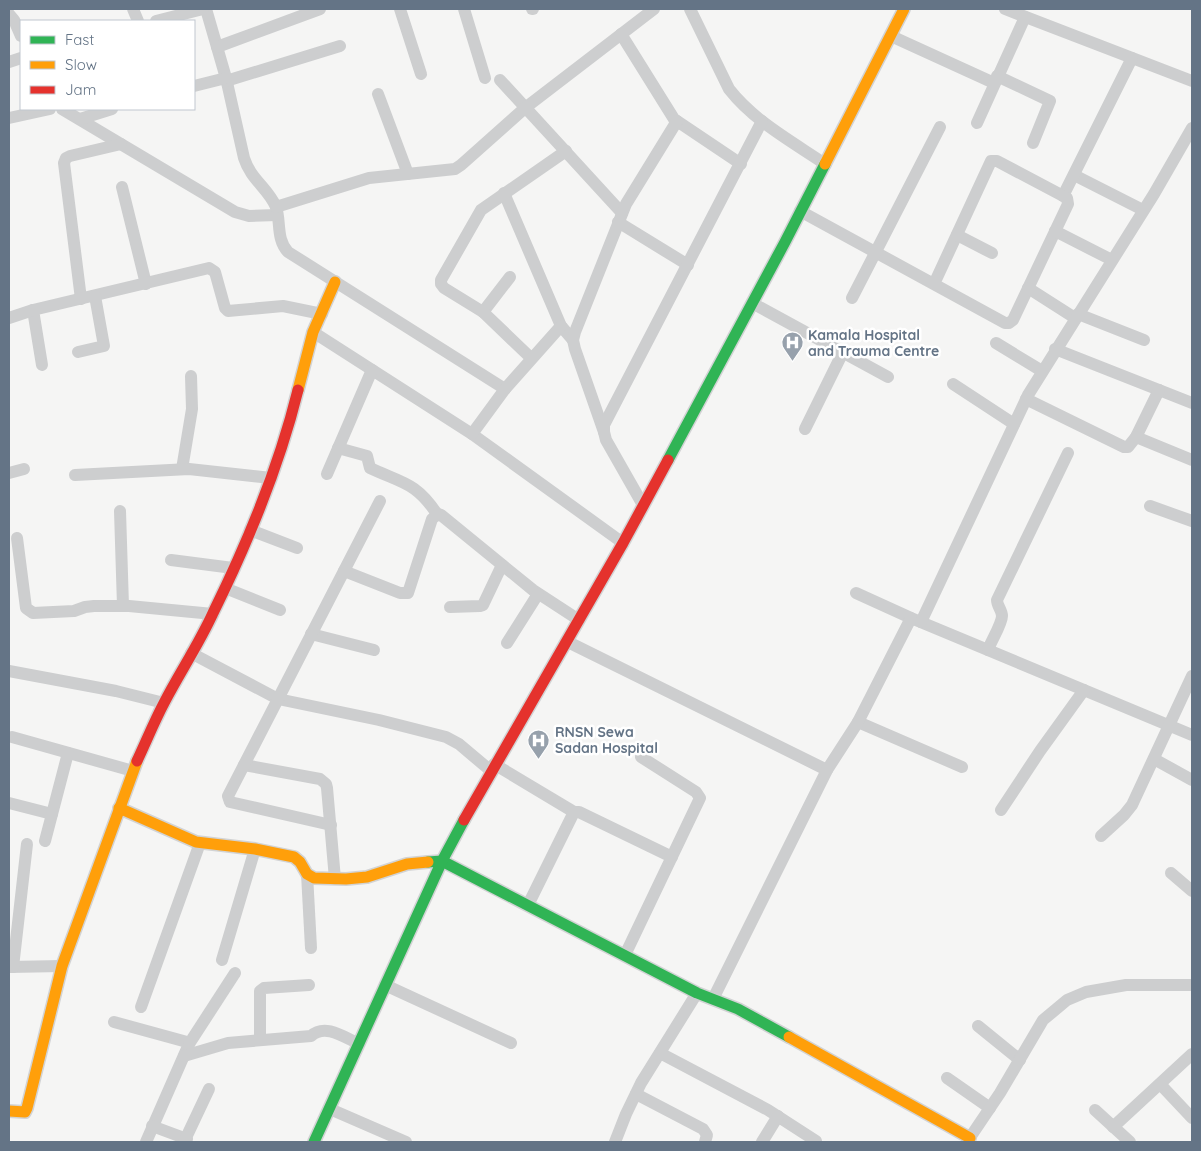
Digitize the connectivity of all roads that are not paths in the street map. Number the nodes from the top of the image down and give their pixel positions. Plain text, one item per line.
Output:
1 (204, 9) edge
2 (320, 9) edge
3 (400, 9) edge
4 (464, 9) edge
5 (654, 9) edge
6 (690, 9) edge
7 (904, 9) edge
8 (1005, 9) edge
9 (9, 14) edge
10 (1025, 17) junction
11 (160, 20) edge
12 (20, 34) edge
13 (621, 34) junction
14 (891, 36) junction
15 (340, 46) dead end
16 (217, 47) junction
17 (1132, 58) junction
18 (421, 74) dead end
19 (485, 78) dead end
20 (226, 80) junction
21 (500, 80) dead end
22 (996, 80) junction
23 (1192, 81) edge
24 (195, 86) edge
25 (378, 94) dead end
26 (525, 108) junction
27 (45, 110) edge
28 (64, 110) edge
29 (109, 110) edge
30 (9, 118) edge
31 (80, 119) junction
32 (677, 121) junction
33 (762, 121) junction
34 (977, 123) dead end
35 (940, 127) dead end
36 (1192, 128) edge
37 (1034, 143) dead end
38 (122, 144) junction
39 (566, 151) junction
40 (741, 164) junction
41 (825, 164) junction
42 (408, 174) junction
43 (1074, 175) junction
44 (122, 187) dead end
45 (504, 193) junction
46 (1064, 196) junction
47 (1143, 210) junction
48 (276, 211) junction
49 (800, 211) junction
50 (620, 217) junction
51 (1055, 231) junction
52 (957, 235) junction
53 (876, 252) junction
54 (992, 253) dead end
55 (1112, 260) junction
56 (688, 265) junction
57 (510, 277) dead end
58 (335, 282) junction
59 (146, 284) junction
60 (934, 284) junction
61 (1028, 288) junction
62 (94, 296) junction
63 (852, 298) dead end
64 (81, 299) junction
65 (752, 302) junction
66 (33, 310) junction
67 (483, 312) junction
68 (322, 314) junction
69 (1076, 316) junction
70 (9, 318) edge
71 (561, 326) junction
72 (313, 332) junction
73 (574, 340) junction
74 (1144, 340) dead end
75 (996, 344) dead end
76 (1055, 349) junction
77 (78, 352) dead end
78 (843, 352) junction
79 (531, 358) junction
80 (42, 365) dead end
81 (372, 370) junction
82 (1042, 371) junction
83 (191, 376) dead end
84 (888, 377) dead end
85 (953, 384) dead end
86 (505, 389) junction
87 (1159, 390) junction
88 (1026, 399) junction
89 (1192, 403) edge
90 (1014, 424) junction
91 (805, 429) dead end
92 (604, 432) junction
93 (472, 434) junction
94 (1136, 437) junction
95 (338, 448) junction
96 (1068, 453) dead end
97 (1192, 460) edge
98 (24, 469) dead end
99 (182, 469) junction
100 (9, 473) edge
101 (327, 474) dead end
102 (75, 475) dead end
103 (271, 478) junction
104 (380, 501) dead end
105 (644, 505) junction
106 (1150, 506) dead end
107 (120, 511) dead end
108 (437, 514) junction
109 (1192, 521) edge
110 (250, 530) junction
111 (16, 538) dead end
112 (623, 543) junction
113 (297, 548) dead end
114 (171, 560) dead end
115 (502, 565) junction
116 (233, 568) junction
117 (344, 571) junction
118 (225, 588) junction
119 (856, 593) dead end
120 (538, 594) junction
121 (124, 606) junction
122 (450, 607) dead end
123 (280, 610) dead end
124 (213, 614) junction
125 (579, 620) junction
126 (916, 620) junction
127 (312, 634) junction
128 (566, 641) junction
129 (507, 644) dead end
130 (374, 650) dead end
131 (988, 650) junction
132 (191, 654) junction
133 (9, 671) edge
134 (1192, 676) edge
135 (1084, 690) junction
136 (278, 699) junction
137 (164, 703) junction
138 (858, 722) junction
139 (1169, 726) junction
140 (1192, 735) edge
141 (12, 737) dead end
142 (68, 753) junction
143 (641, 757) dead end
144 (1154, 759) junction
145 (244, 764) junction
146 (962, 767) dead end
147 (492, 768) junction
148 (826, 770) junction
149 (133, 771) junction
150 (1192, 780) edge
151 (9, 803) edge
152 (119, 808) junction
153 (1001, 810) dead end
154 (574, 812) junction
155 (52, 814) junction
156 (331, 825) junction
157 (1102, 836) dead end
158 (44, 842) dead end
159 (200, 843) junction
160 (27, 844) dead end
161 (255, 849) junction
162 (672, 857) junction
163 (442, 861) junction
164 (1171, 873) dead end
165 (307, 874) junction
166 (335, 879) junction
167 (1192, 891) edge
168 (528, 905) junction
169 (311, 948) dead end
170 (625, 955) junction
171 (222, 960) dead end
172 (62, 966) junction
173 (11, 967) edge
174 (235, 973) dead end
175 (309, 985) dead end
176 (385, 985) junction
177 (1192, 985) edge
178 (697, 993) junction
179 (713, 999) junction
180 (141, 1007) dead end
181 (114, 1022) dead end
182 (978, 1026) dead end
183 (260, 1040) junction
184 (510, 1043) dead end
185 (359, 1044) junction
186 (186, 1050) junction
187 (660, 1053) junction
188 (1192, 1054) edge
189 (1020, 1060) junction
190 (947, 1078) dead end
191 (1160, 1084) junction
192 (209, 1089) dead end
193 (636, 1094) junction
194 (330, 1108) junction
195 (990, 1108) junction
196 (1095, 1110) dead end
197 (9, 1111) edge
198 (778, 1116) junction
199 (1192, 1118) edge
200 (152, 1126) junction
201 (1113, 1127) junction
202 (186, 1140) edge
203 (968, 1140) edge
204 (816, 1141) edge
205 (146, 1142) edge
206 (314, 1142) edge
207 (406, 1142) edge
208 (615, 1142) edge
209 (705, 1142) edge
210 (762, 1142) edge
211 (1130, 1142) edge

1 - 11 street
1 - 16 street
2 - 16 street
3 - 18 street
4 - 19 street
5 - 13 street
6 - 33 street
7 - 14 street
8 - 10 street
9 - 12 street
10 - 17 street
10 - 22 street
13 - 26 street
13 - 32 street
14 - 22 street
14 - 41 street
15 - 20 street
16 - 20 street
17 - 23 street
17 - 43 street
20 - 24 street
20 - 48 street
21 - 26 street
22 - 34 street
22 - 37 street
25 - 42 street
26 - 39 street
26 - 42 street
27 - 30 street
28 - 31 street
29 - 31 street
31 - 38 street
32 - 40 street
32 - 50 street
33 - 40 street
33 - 41 street
35 - 53 street
36 - 47 street
38 - 48 street
38 - 64 street
39 - 45 street
39 - 50 street
40 - 56 street
41 - 49 street
42 - 48 street
43 - 46 street
43 - 47 street
44 - 59 street
45 - 67 street
45 - 71 street
46 - 51 street
46 - 52 street
47 - 55 street
48 - 58 street
49 - 53 street
49 - 65 street
50 - 56 street
50 - 73 street
51 - 55 street
51 - 61 street
52 - 54 street
52 - 60 street
53 - 60 street
53 - 63 street
55 - 69 street
56 - 92 street
57 - 67 street
58 - 68 street
58 - 86 street
59 - 62 street
59 - 68 street
60 - 61 street
61 - 69 street
62 - 64 street
62 - 77 street
64 - 66 street
65 - 78 street
65 - 105 street
66 - 70 street
66 - 80 street
67 - 79 street
68 - 72 street
69 - 74 street
69 - 76 street
71 - 73 street
71 - 79 street
72 - 81 street
72 - 103 street
73 - 92 street
75 - 82 street
76 - 82 street
76 - 87 street
78 - 84 street
78 - 91 street
79 - 86 street
81 - 93 street
81 - 95 street
82 - 88 street
83 - 99 street
85 - 90 street
86 - 93 street
87 - 89 street
87 - 94 street
88 - 90 street
88 - 94 street
90 - 126 street
92 - 105 street
93 - 112 street
94 - 97 street
95 - 101 street
95 - 108 street
96 - 131 street
98 - 100 street
99 - 102 street
99 - 103 street
103 - 110 street
104 - 117 street
105 - 112 street
106 - 109 street
107 - 121 street
108 - 115 street
108 - 117 street
110 - 113 street
110 - 116 street
111 - 121 street
112 - 125 street
114 - 116 street
115 - 120 street
115 - 122 street
116 - 118 street
117 - 127 street
118 - 123 street
118 - 124 street
119 - 126 street
120 - 125 street
120 - 129 street
121 - 124 street
124 - 132 street
125 - 128 street
126 - 131 street
126 - 138 street
127 - 130 street
127 - 136 street
128 - 147 street
128 - 148 street
131 - 135 street
132 - 136 street
132 - 137 street
133 - 137 street
134 - 139 street
135 - 139 street
135 - 153 street
136 - 145 street
136 - 147 street
137 - 149 street
138 - 146 street
138 - 148 street
139 - 140 street
139 - 144 street
141 - 142 street
142 - 149 street
142 - 155 street
143 - 162 street
144 - 150 street
144 - 157 street
145 - 156 street
145 - 156 street
147 - 154 street
147 - 163 street
148 - 179 street
149 - 152 street
151 - 155 street
152 - 159 street
152 - 172 street
154 - 162 street
154 - 168 street
155 - 158 street
156 - 166 street
159 - 161 street
159 - 180 street
160 - 173 street
161 - 165 street
161 - 171 street
162 - 170 street
163 - 166 street
163 - 168 street
163 - 176 street
164 - 167 street
165 - 166 street
165 - 169 street
168 - 170 street
170 - 178 street
172 - 173 street
172 - 197 street
174 - 186 street
175 - 183 street
176 - 184 street
176 - 185 street
177 - 189 street
178 - 179 street
178 - 187 street
179 - 203 street
181 - 186 street
182 - 189 street
183 - 185 street
183 - 186 street
185 - 194 street
186 - 200 street
187 - 193 street
187 - 198 street
188 - 191 street
189 - 195 street
190 - 195 street
191 - 199 street
191 - 201 street
192 - 202 street
193 - 208 street
193 - 209 street
194 - 206 street
194 - 207 street
195 - 203 street
196 - 201 street
198 - 204 street
198 - 210 street
200 - 202 street
200 - 205 street
201 - 211 street

